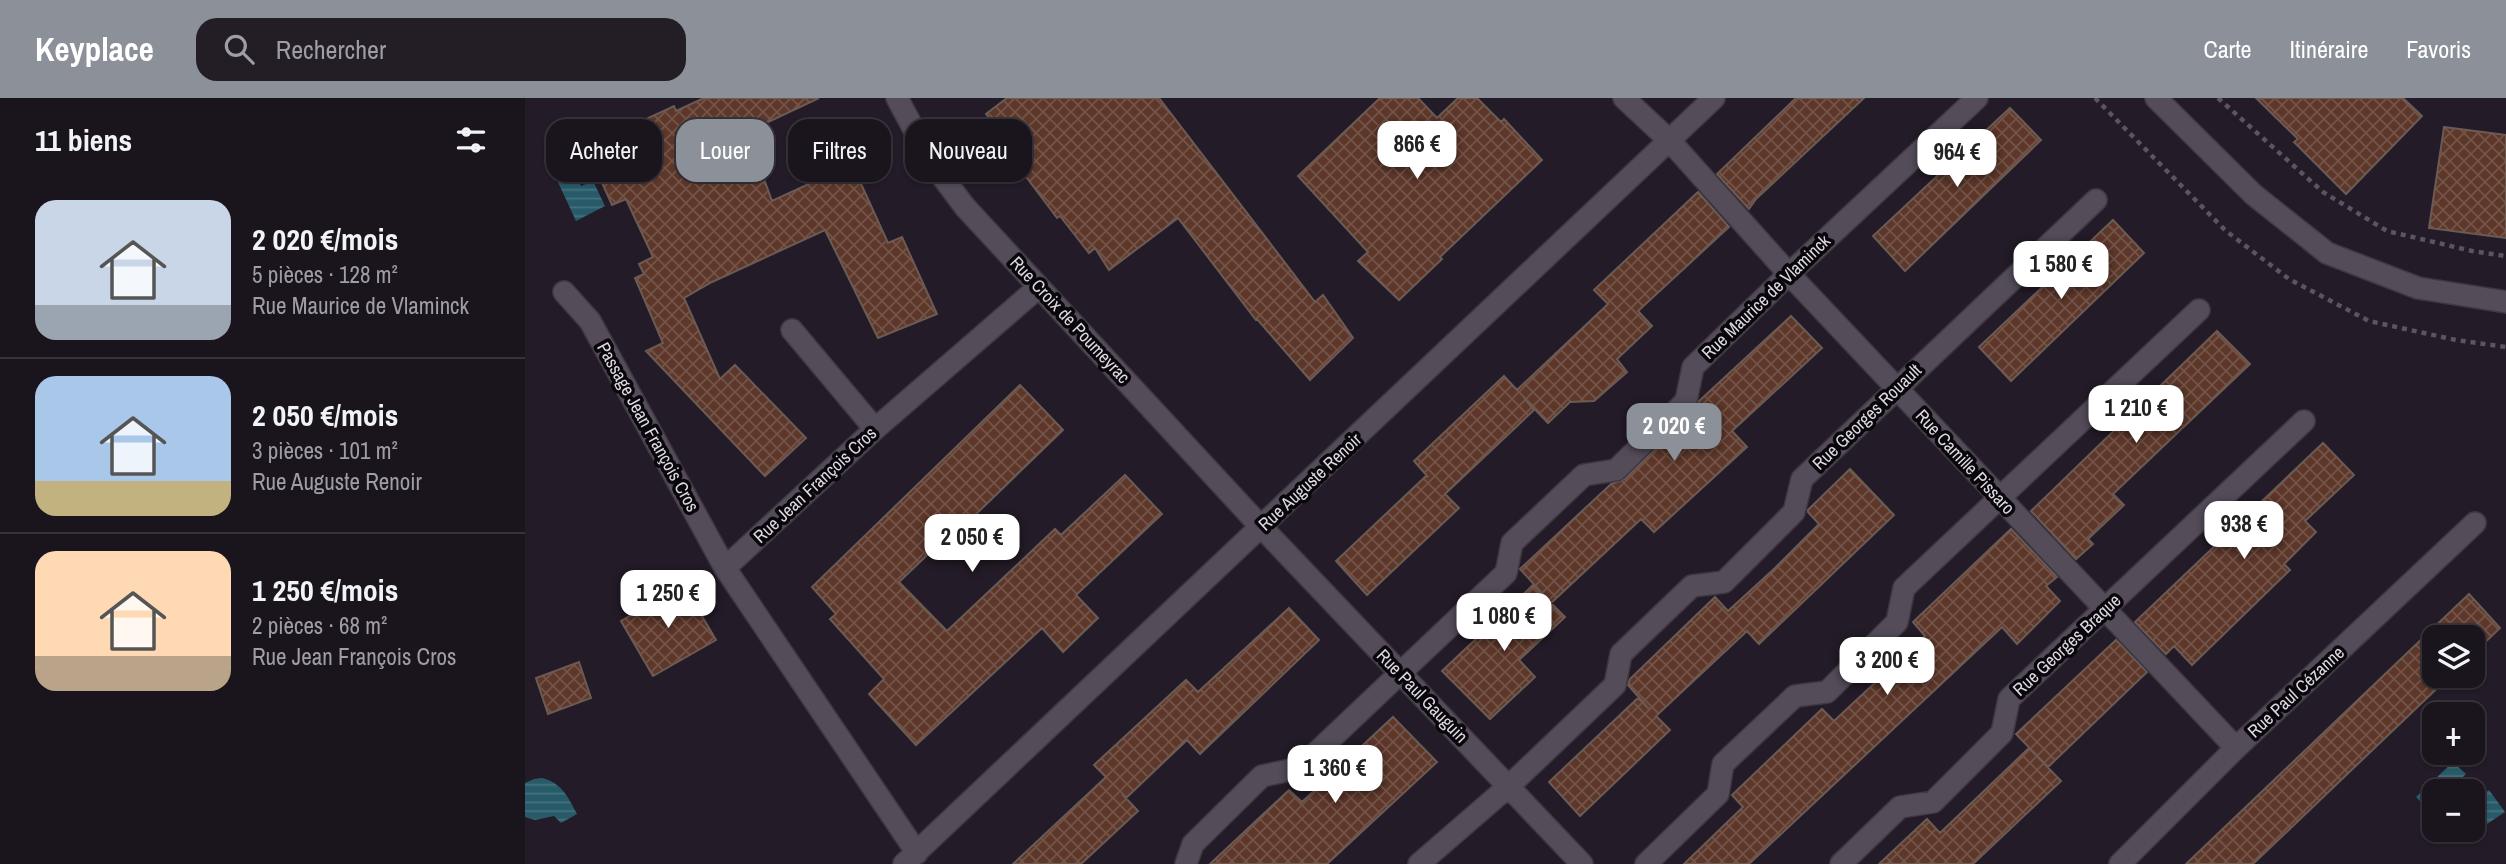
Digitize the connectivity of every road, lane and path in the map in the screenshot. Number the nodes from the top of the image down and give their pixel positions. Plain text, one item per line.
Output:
1 (897, 98) edge
2 (1624, 98) edge
3 (1714, 98) edge
4 (1977, 98) edge
5 (2156, 98) edge
6 (2218, 98) edge
7 (1670, 141) junction
8 (2096, 200) dead end
9 (2506, 256) edge
10 (1789, 274) junction
11 (1039, 287) junction
12 (563, 292) dead end
13 (2506, 302) edge
14 (2199, 310) dead end
15 (792, 330) dead end
16 (1896, 389) junction
17 (2304, 421) dead end
18 (875, 429) junction
19 (1999, 498) junction
20 (2475, 523) dead end
21 (1262, 527) junction
22 (725, 568) junction
23 (2106, 609) junction
24 (1401, 674) junction
25 (2236, 748) junction
26 (1509, 786) junction
27 (911, 859) edge
28 (1186, 864) edge
29 (1419, 864) edge
30 (1582, 864) edge
31 (1646, 864) edge
32 (1841, 864) edge
33 (2120, 864) edge

1 - 11 street, Rue Croix de Poumeyrac
2 - 7 street, Rue Camille Pissaro
3 - 7 street, Rue Auguste Renoir
4 - 10 street, Rue Maurice de Vlaminck
5 - 13 street
6 - 9 path
7 - 10 street, Rue Camille Pissaro
7 - 21 street, Rue Auguste Renoir
8 - 16 street, Rue Georges Rouault
10 - 16 street, Rue Camille Pissaro
10 - 24 street, Rue Maurice de Vlaminck
11 - 18 street, Rue Jean François Cros
11 - 21 street, Rue Croix de Poumeyrac
12 - 22 street, Passage Jean François Cros
14 - 19 street
15 - 18 street
16 - 19 street, Rue Camille Pissaro
16 - 26 street, Rue Georges Rouault
17 - 23 street, Rue Georges Braque
18 - 22 street, Rue Jean François Cros
19 - 23 street, Rue Camille Pissaro
19 - 31 street
20 - 25 street, Rue Paul Cézanne
21 - 24 street, Rue Paul Gauguin
21 - 27 street, Rue Auguste Renoir
22 - 27 street
23 - 25 street, Rue Camille Pissaro
23 - 32 street, Rue Georges Braque
24 - 26 street, Rue Paul Gauguin
24 - 28 street, Rue Maurice de Vlaminck
25 - 33 street, Rue Paul Cézanne
26 - 29 street, Rue Georges Rouault
26 - 30 street, Rue Paul Gauguin

